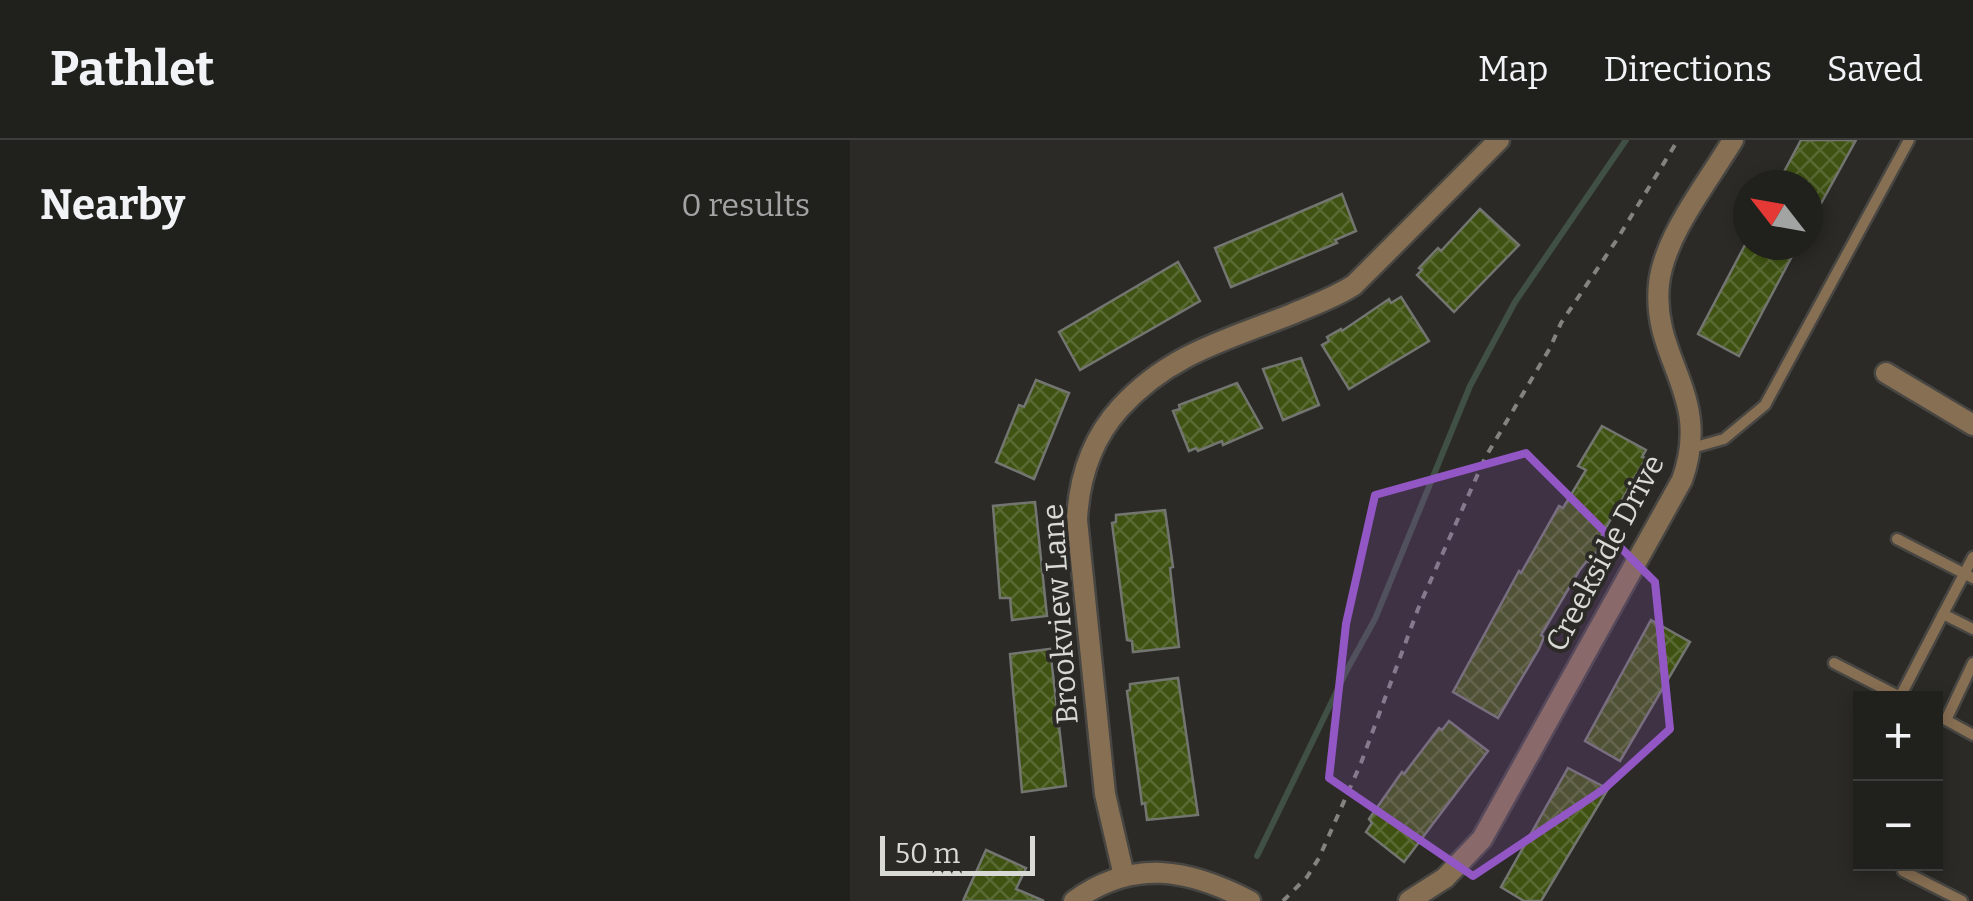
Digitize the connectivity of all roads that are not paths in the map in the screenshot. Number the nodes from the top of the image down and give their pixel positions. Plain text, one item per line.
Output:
1 (1499, 140) edge
2 (1733, 140) edge
3 (1909, 140) edge
4 (1886, 373) dead end
5 (1973, 425) edge
6 (1692, 448) junction
7 (1896, 539) dead end
8 (1973, 557) edge
9 (1969, 575) edge
10 (1943, 614) junction
11 (1973, 629) edge
12 (1834, 663) dead end
13 (1973, 664) edge
14 (1973, 735) edge
15 (1902, 872) dead end
16 (1124, 876) junction
17 (1074, 901) edge
18 (1250, 901) edge
19 (1409, 901) edge
20 (1962, 901) edge

1 - 16 street, Brookview Lane
2 - 6 street, Creekside Drive
3 - 6 lane
4 - 5 street
6 - 19 street, Creekside Drive
7 - 9 lane
8 - 9 lane
9 - 10 lane
10 - 11 lane
10 - 12 lane
13 - 14 lane
15 - 20 lane
16 - 17 street
16 - 18 street

